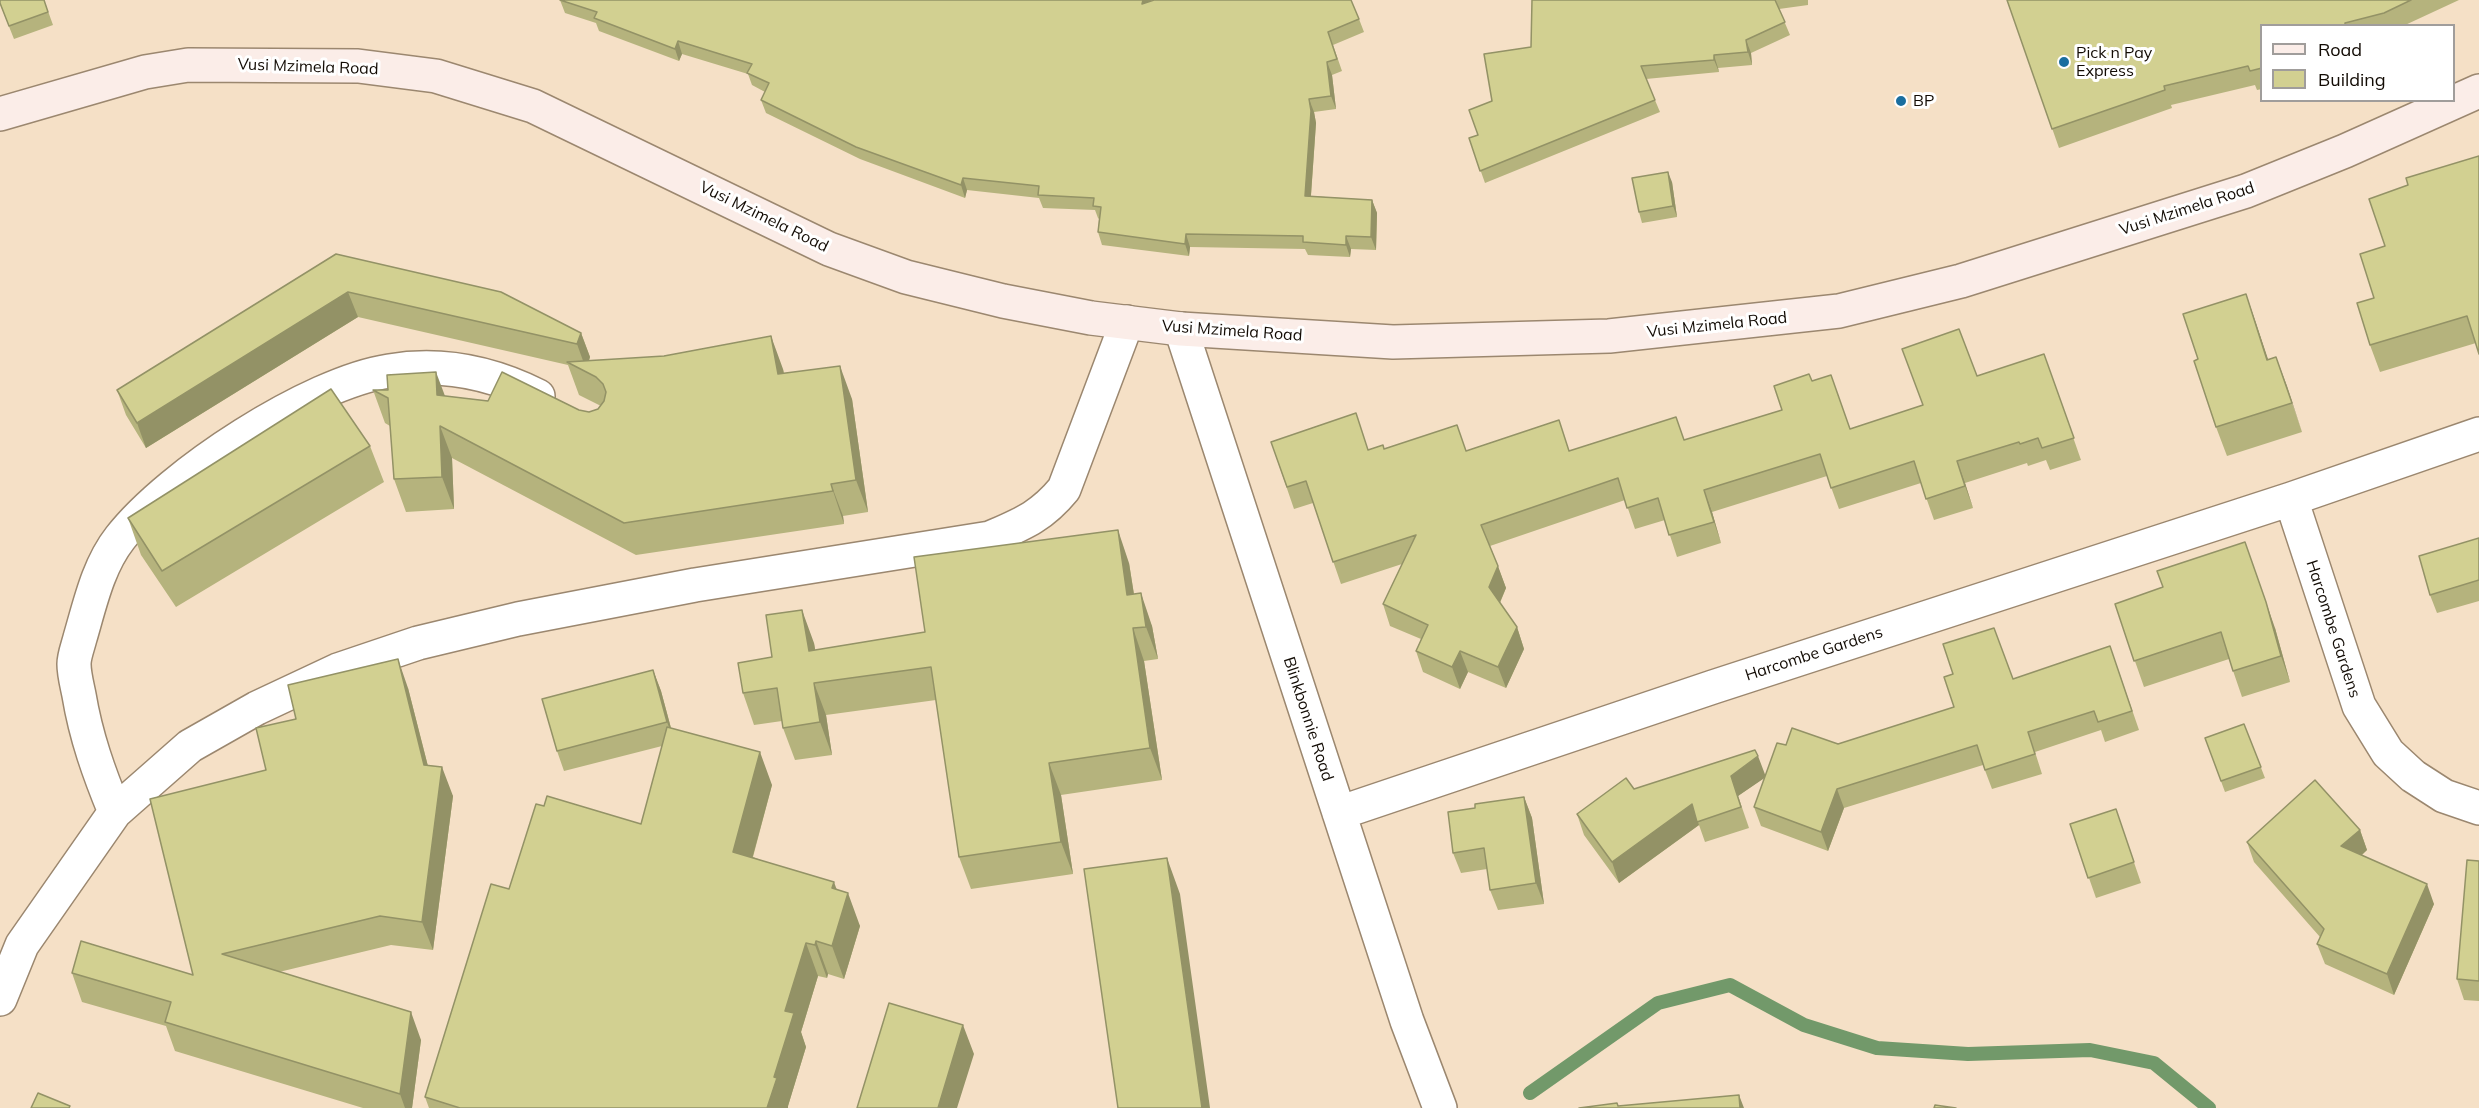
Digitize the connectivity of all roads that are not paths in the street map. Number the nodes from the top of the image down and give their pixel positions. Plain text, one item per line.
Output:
1 (2479, 91) edge
2 (2454, 102) edge
3 (2455, 102) edge
4 (0, 114) edge
5 (1127, 322) junction
6 (1181, 329) junction
7 (568, 410) edge
8 (2479, 434) edge
9 (2291, 499) junction
10 (2479, 807) edge
11 (115, 812) junction
12 (1339, 813) junction
13 (0, 999) edge
14 (1440, 1108) edge

1 - 3 main road, Vusi Mzimela Road
2 - 6 main road, Vusi Mzimela Road
4 - 5 main road, Vusi Mzimela Road
5 - 6 main road, Vusi Mzimela Road
5 - 11 street
6 - 12 street, Blinkbonnie Road
7 - 11 street
8 - 9 street, Harcombe Gardens
9 - 10 street, Harcombe Gardens
9 - 12 street, Harcombe Gardens
11 - 13 street
12 - 14 street, Blinkbonnie Road

